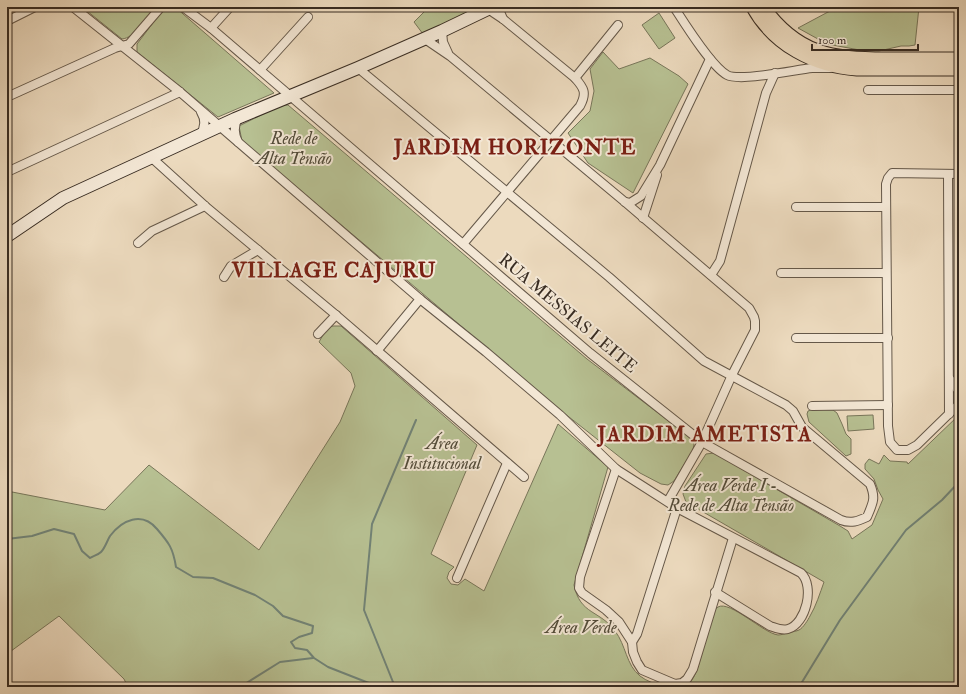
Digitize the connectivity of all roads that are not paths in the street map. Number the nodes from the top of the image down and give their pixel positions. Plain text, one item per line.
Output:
1 (35, 7) edge
2 (73, 7) edge
3 (161, 7) edge
4 (183, 7) edge
5 (230, 7) edge
6 (674, 7) edge
7 (752, 7) edge
8 (763, 7) edge
9 (493, 8) edge
10 (308, 17) dead end
11 (7, 21) edge
12 (618, 25) dead end
13 (211, 28) junction
14 (442, 31) junction
15 (425, 39) junction
16 (123, 46) junction
17 (450, 56) junction
18 (710, 59) junction
19 (959, 59) edge
20 (358, 68) junction
21 (841, 68) junction
22 (959, 69) edge
23 (260, 70) junction
24 (775, 73) junction
25 (754, 76) junction
26 (575, 78) junction
27 (868, 90) dead end
28 (959, 90) edge
29 (180, 92) junction
30 (766, 93) junction
31 (289, 96) junction
32 (7, 97) edge
33 (198, 108) junction
34 (238, 118) junction
35 (220, 126) junction
36 (200, 135) junction
37 (551, 140) junction
38 (238, 142) junction
39 (152, 158) junction
40 (660, 165) junction
41 (7, 172) edge
42 (948, 174) junction
43 (959, 174) edge
44 (506, 193) junction
45 (625, 202) junction
46 (205, 206) junction
47 (796, 207) dead end
48 (885, 207) junction
49 (643, 218) junction
50 (7, 236) edge
51 (138, 243) dead end
52 (463, 244) junction
53 (258, 250) junction
54 (781, 273) dead end
55 (886, 273) junction
56 (711, 275) junction
57 (224, 277) dead end
58 (420, 299) junction
59 (336, 315) junction
60 (318, 334) dead end
61 (796, 338) dead end
62 (888, 338) junction
63 (377, 351) junction
64 (732, 375) junction
65 (949, 376) junction
66 (959, 392) edge
67 (959, 404) edge
68 (888, 405) junction
69 (812, 406) dead end
70 (949, 414) junction
71 (702, 442) junction
72 (507, 463) junction
73 (616, 468) junction
74 (524, 477) dead end
75 (668, 501) junction
76 (677, 508) junction
77 (733, 538) junction
78 (457, 578) dead end
79 (716, 592) junction
80 (632, 642) junction

1 - 11 street
2 - 16 street
3 - 16 street
4 - 13 street, RUA MESSIAS LEITE
5 - 13 street
6 - 18 street
7 - 21 main road
8 - 19 main road
9 - 14 street
9 - 26 street
10 - 23 street
12 - 26 street
13 - 23 street, RUA MESSIAS LEITE
14 - 15 street
14 - 17 street
15 - 17 street
15 - 20 street
16 - 29 street
16 - 32 street
17 - 37 street
18 - 25 street
18 - 40 street
20 - 31 street
20 - 44 street
21 - 22 main road
21 - 24 street
23 - 31 street, RUA MESSIAS LEITE
24 - 25 street
24 - 30 street
25 - 30 street
26 - 37 street
27 - 28 street
29 - 33 street
29 - 41 street
30 - 56 street
31 - 34 street
31 - 52 street, RUA MESSIAS LEITE
33 - 35 street
33 - 36 street
34 - 35 street
34 - 38 street
35 - 36 street
35 - 38 street
36 - 39 street
37 - 44 street
37 - 45 street
38 - 58 street
39 - 46 street
39 - 50 street
40 - 45 street
40 - 49 street
42 - 43 street
42 - 48 street
42 - 65 street
44 - 52 street
44 - 64 street
45 - 49 street
46 - 51 street
46 - 53 street
47 - 48 street
48 - 55 street
49 - 56 street
52 - 71 street, RUA MESSIAS LEITE
53 - 57 street
53 - 59 street
54 - 55 street
55 - 62 street
56 - 64 street
58 - 63 street
58 - 73 street
59 - 60 street
59 - 63 street
61 - 62 street
62 - 68 street
63 - 72 street
64 - 71 street
64 - 71 street, RUA MESSIAS LEITE
65 - 66 street
65 - 70 street
67 - 70 street
68 - 69 street
68 - 70 street
71 - 75 street
72 - 74 street
72 - 78 street
73 - 75 street
73 - 80 street
75 - 76 street
76 - 77 street
76 - 80 street
77 - 79 street
77 - 79 street
79 - 80 street

